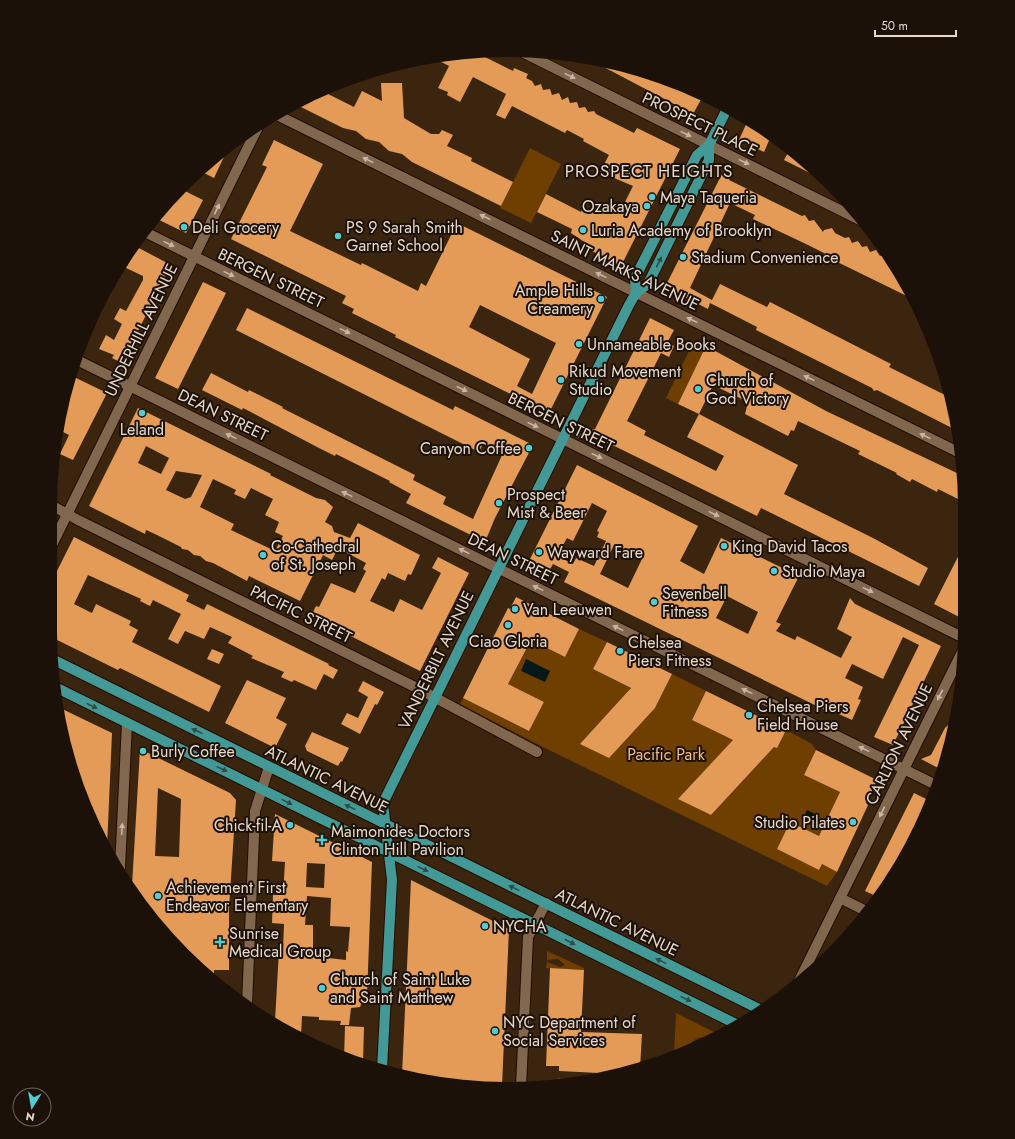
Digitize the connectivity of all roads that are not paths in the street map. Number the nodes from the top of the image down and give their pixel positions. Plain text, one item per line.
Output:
1 (534, 58) edge
2 (725, 113) edge
3 (282, 117) edge
4 (254, 135) edge
5 (709, 145) junction
6 (850, 215) edge
7 (149, 234) edge
8 (194, 256) junction
9 (636, 293) junction
10 (81, 362) edge
11 (130, 386) junction
12 (562, 439) junction
13 (954, 450) edge
14 (57, 508) edge
15 (67, 514) junction
16 (57, 533) edge
17 (499, 569) junction
18 (958, 635) edge
19 (58, 662) edge
20 (957, 662) edge
21 (61, 689) edge
22 (434, 698) junction
23 (127, 723) junction
24 (537, 752) dead end
25 (269, 767) junction
26 (903, 769) junction
27 (932, 783) edge
28 (262, 789) junction
29 (385, 824) junction
30 (388, 851) junction
31 (120, 862) edge
32 (840, 898) junction
33 (546, 903) junction
34 (862, 909) edge
35 (535, 924) junction
36 (804, 971) edge
37 (247, 999) edge
38 (756, 1007) edge
39 (733, 1022) edge
40 (382, 1064) edge
41 (521, 1082) edge

1 -> 5 street, PROSPECT PLACE
2 - 5 main road, VANDERBILT AVENUE
9 -> 3 street, SAINT MARKS AVENUE
8 -> 4 street, UNDERHILL AVENUE
5 -> 6 street, PROSPECT PLACE
5 - 9 main road, VANDERBILT AVENUE
9 -> 5 main road, VANDERBILT AVENUE
7 -> 8 street, BERGEN STREET
8 - 11 street, UNDERHILL AVENUE
8 -> 12 street, BERGEN STREET
9 - 12 main road, VANDERBILT AVENUE
13 -> 9 street, SAINT MARKS AVENUE
10 - 11 street, DEAN STREET
11 - 15 street, UNDERHILL AVENUE
17 -> 11 street, DEAN STREET
12 - 17 main road, VANDERBILT AVENUE
12 -> 18 street, BERGEN STREET
14 - 15 street, PACIFIC STREET
15 - 16 street, UNDERHILL AVENUE
15 - 22 street, PACIFIC STREET
17 - 22 main road, VANDERBILT AVENUE
26 -> 17 street, DEAN STREET
25 -> 19 main road, ATLANTIC AVENUE
20 -> 26 street, CARLTON AVENUE
21 -> 23 main road
22 - 24 street, PACIFIC STREET
22 - 29 main road, VANDERBILT AVENUE
23 -> 28 main road
31 -> 23 street
25 - 28 street
29 -> 25 main road, ATLANTIC AVENUE
26 - 27 street, DEAN STREET
26 -> 32 street, CARLTON AVENUE
28 -> 30 main road
28 - 37 street
29 - 30 main road, VANDERBILT AVENUE
33 -> 29 main road, ATLANTIC AVENUE
30 -> 35 main road
30 - 40 main road, VANDERBILT AVENUE
32 - 34 street
32 - 36 street, CARLTON AVENUE
33 - 35 street
38 -> 33 main road, ATLANTIC AVENUE
35 -> 39 main road
35 - 41 street

